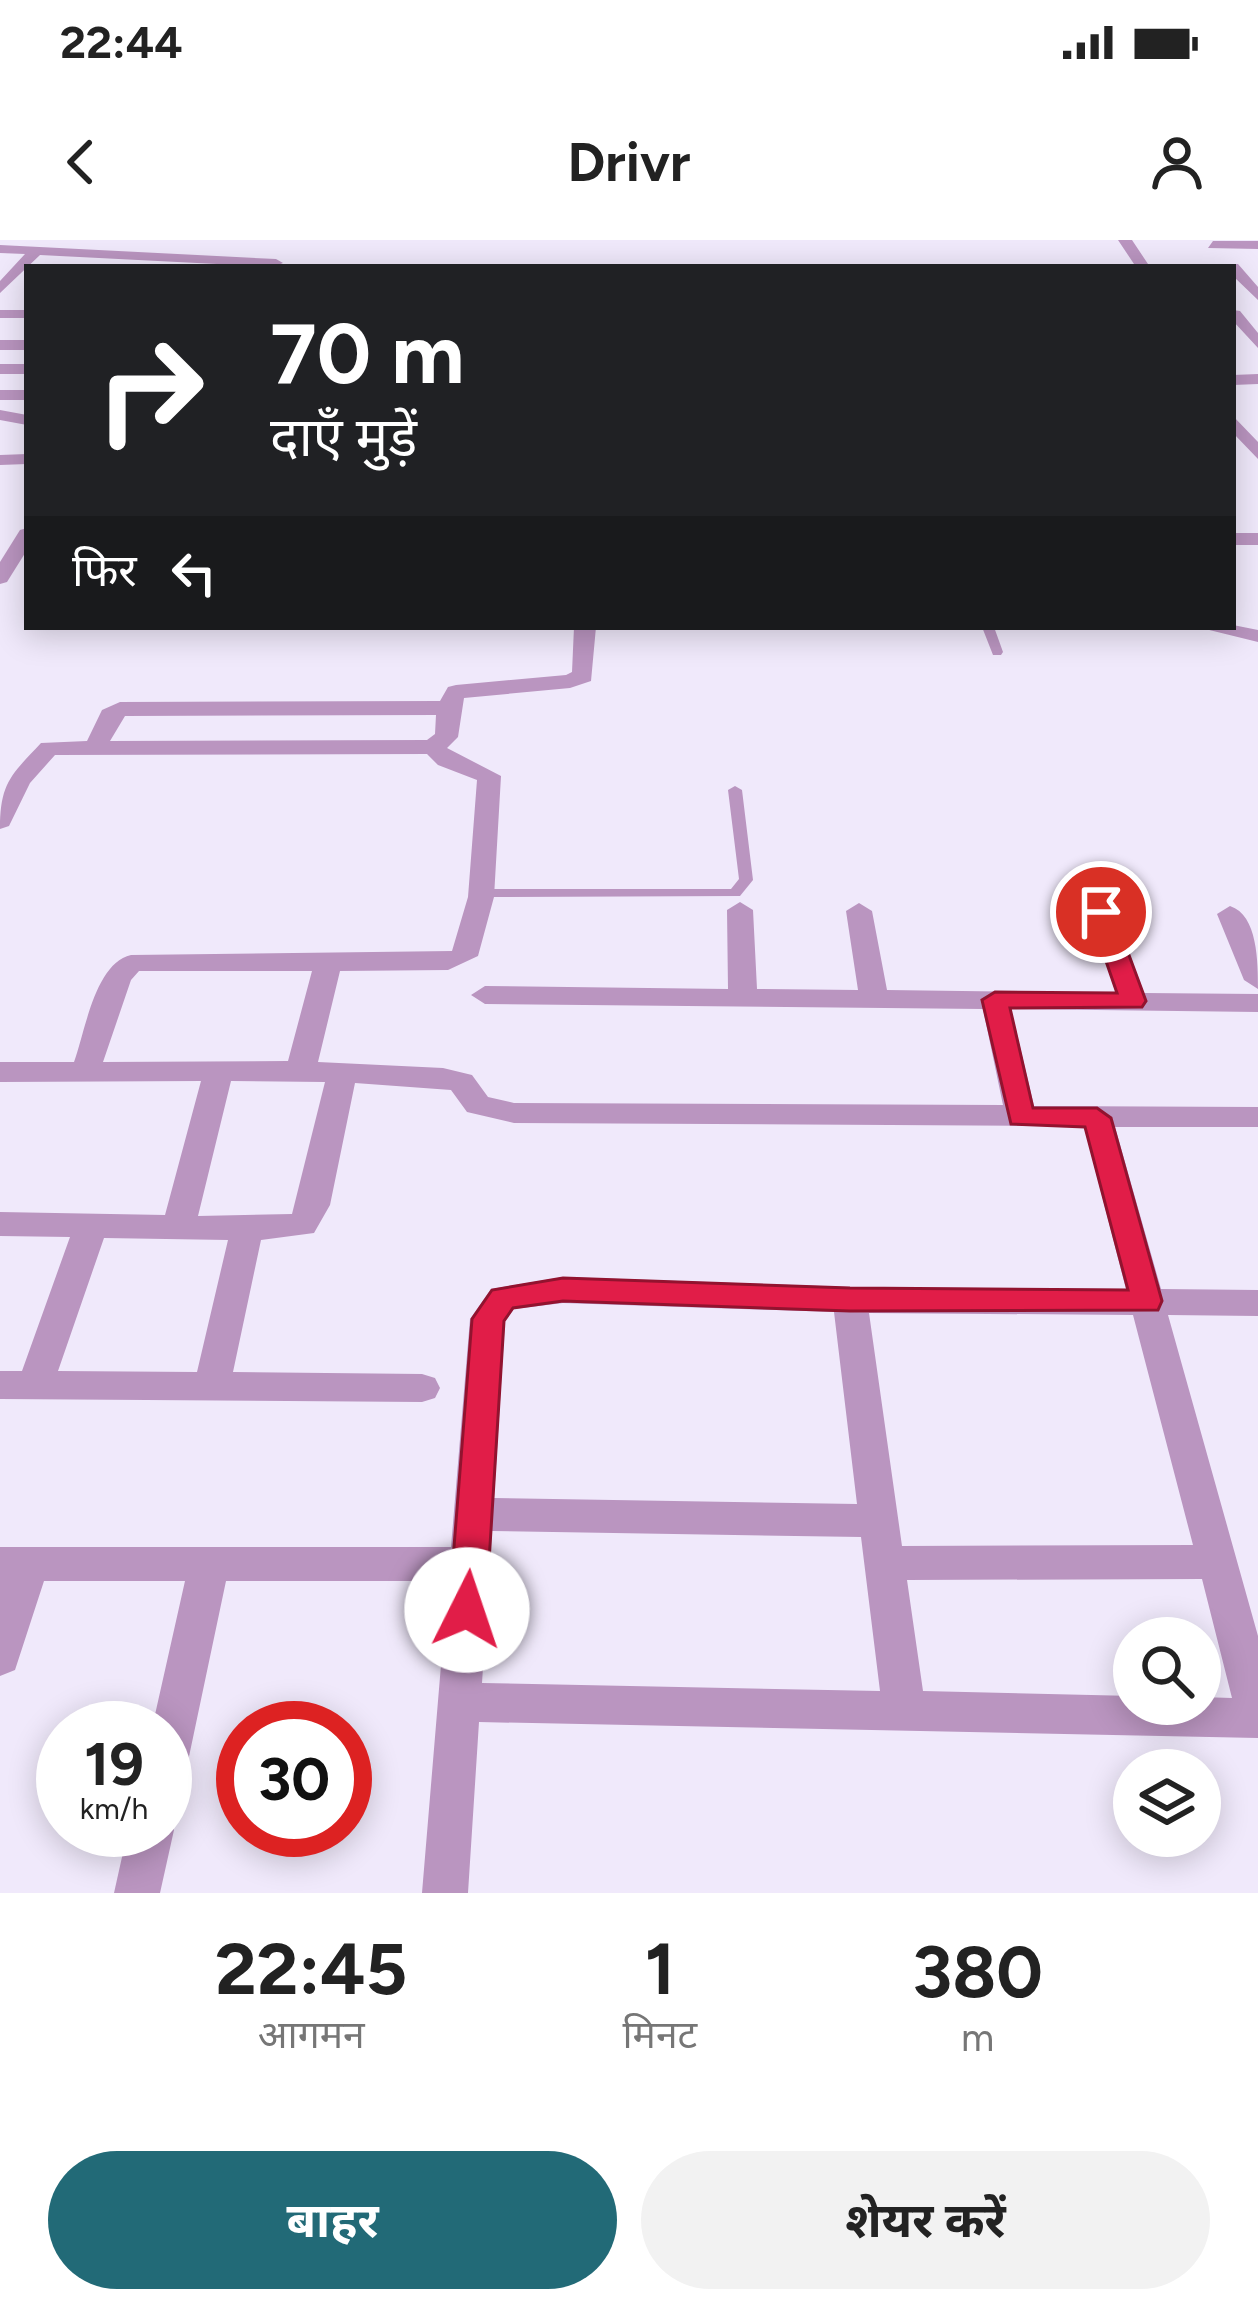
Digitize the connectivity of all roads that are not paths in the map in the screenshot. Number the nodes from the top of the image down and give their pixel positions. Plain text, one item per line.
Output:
1 (14, 240) edge
2 (125, 240) edge
3 (192, 240) edge
4 (1211, 243) edge
5 (1258, 245) edge
6 (0, 249) edge
7 (35, 252) junction
8 (107, 256) junction
9 (168, 259) junction
10 (278, 260) edge
11 (27, 264) edge
12 (1236, 270) edge
13 (20, 275) edge
14 (0, 289) edge
15 (1258, 296) edge
16 (1236, 316) edge
17 (1258, 344) edge
18 (1236, 424) edge
19 (1258, 454) edge
20 (24, 539) edge
21 (0, 578) edge
22 (585, 630) edge
23 (989, 630) edge
24 (1227, 630) edge
25 (1258, 636) edge
26 (997, 652) dead end
27 (448, 708) junction
28 (96, 746) junction
29 (433, 747) junction
30 (735, 790) dead end
31 (0, 821) edge
32 (481, 893) junction
33 (740, 910) dead end
34 (859, 911) dead end
35 (1101, 912) dead end
36 (1230, 914) dead end
37 (328, 962) junction
38 (1258, 980) edge
39 (485, 995) dead end
40 (743, 998) junction
41 (874, 999) junction
42 (995, 1000) junction
43 (1132, 1001) junction
44 (1258, 1003) edge
45 (301, 1071) junction
46 (0, 1072) edge
47 (86, 1072) junction
48 (218, 1072) junction
49 (342, 1072) junction
50 (1021, 1117) junction
51 (1258, 1117) edge
52 (1097, 1118) junction
53 (0, 1224) edge
54 (92, 1226) junction
55 (178, 1228) junction
56 (247, 1229) junction
57 (850, 1300) junction
58 (1147, 1301) junction
59 (1258, 1303) edge
60 (17, 1385) edge
61 (211, 1388) junction
62 (422, 1388) dead end
63 (475, 1514) junction
64 (877, 1521) junction
65 (210, 1561) junction
66 (1214, 1562) junction
67 (885, 1563) junction
68 (15, 1564) edge
69 (471, 1564) junction
70 (0, 1657) edge
71 (179, 1701) edge
72 (460, 1702) junction
73 (904, 1711) junction
74 (1258, 1715) edge
75 (145, 1857) edge
76 (137, 1893) edge
77 (445, 1893) edge

1 - 6 street
2 - 8 street
3 - 9 street
4 - 5 street
6 - 7 street
7 - 8 street
7 - 11 street
8 - 9 street
9 - 10 street
12 - 15 street
13 - 14 street
16 - 17 street
18 - 19 street
20 - 21 street
22 - 27 street
23 - 26 lane
24 - 25 street
27 - 28 street
27 - 29 street
28 - 29 street
28 - 31 street
29 - 32 street
30 - 32 lane
32 - 37 street
33 - 40 street
34 - 41 street
35 - 43 street
36 - 38 street
37 - 45 street
37 - 47 street
39 - 40 street
40 - 41 street
41 - 42 street
42 - 43 street
42 - 50 street
43 - 44 street
45 - 48 street
45 - 49 street
46 - 47 street
47 - 48 street
48 - 55 street
49 - 50 street
49 - 56 street
50 - 52 street
51 - 52 street
52 - 58 street
53 - 54 street
54 - 55 street
54 - 60 street
55 - 56 street
56 - 61 street
57 - 58 street
57 - 63 street
57 - 64 street
58 - 59 street
58 - 66 street
60 - 61 street
61 - 62 street
63 - 64 street
63 - 69 street
64 - 67 street
65 - 68 street
65 - 69 street
65 - 71 street
66 - 67 street
66 - 74 street
67 - 73 street
68 - 70 street
69 - 72 street
72 - 73 street
72 - 77 street
73 - 74 street
75 - 76 street

